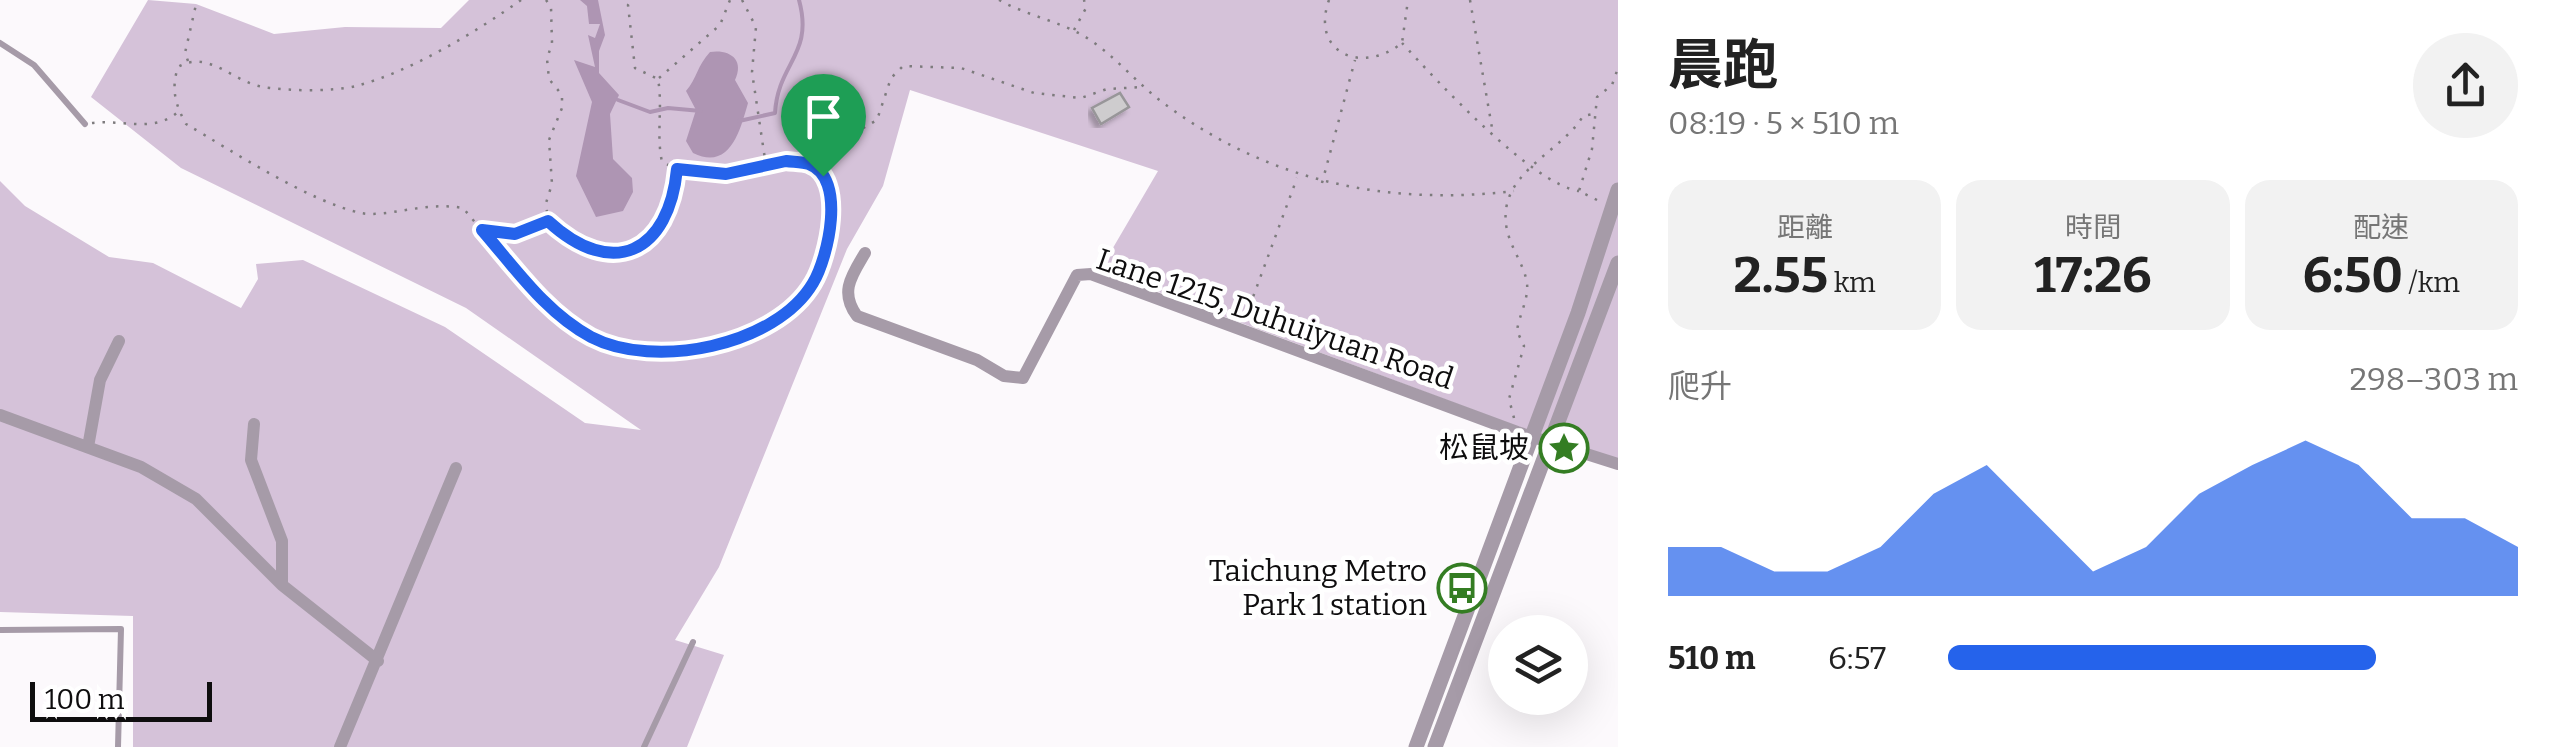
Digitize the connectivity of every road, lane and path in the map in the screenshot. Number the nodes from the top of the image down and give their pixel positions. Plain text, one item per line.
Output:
1 (197, 0) edge
2 (520, 0) edge
3 (546, 0) edge
4 (633, 0) edge
5 (730, 0) edge
6 (742, 0) edge
7 (1000, 0) edge
8 (1084, 0) edge
9 (1408, 0) edge
10 (1470, 0) edge
11 (1327, 1) edge
12 (1074, 32) junction
13 (0, 43) edge
14 (1402, 44) junction
15 (1356, 59) junction
16 (188, 60) junction
17 (1618, 68) edge
18 (658, 79) junction
19 (1142, 87) junction
20 (179, 111) junction
21 (1598, 113) junction
22 (85, 124) joint
23 (1492, 130) junction
24 (766, 167) junction
25 (677, 169) junction
26 (1530, 169) junction
27 (823, 176) junction
28 (1298, 177) junction
29 (1322, 183) junction
30 (1514, 190) junction
31 (1618, 190) edge
32 (1579, 191) junction
33 (1597, 200) dead end
34 (548, 221) junction
35 (482, 230) junction
36 (865, 252) dead end
37 (1618, 262) edge
38 (1578, 313) junction
39 (1596, 319) junction
40 (1241, 330) junction
41 (119, 340) dead end
42 (0, 415) edge
43 (254, 424) dead end
44 (1532, 437) junction
45 (88, 446) junction
46 (1618, 464) edge
47 (456, 468) dead end
48 (282, 585) junction
49 (0, 630) edge
50 (693, 642) dead end
51 (378, 661) junction
52 (118, 747) edge
53 (340, 747) edge
54 (644, 747) edge
55 (1416, 747) edge
56 (1436, 747) edge

1 - 16 path
2 - 16 path
3 - 34 path
4 - 18 path
5 - 18 path
6 - 24 path
7 - 12 path
8 - 12 path
9 - 14 path
10 - 23 path
11 - 15 path
12 - 19 path
13 - 22 lane
14 - 15 path
14 - 23 path
15 - 29 path
16 - 20 path
17 - 21 path
18 - 25 path
19 - 27 path
19 - 28 path
20 - 22 path
20 - 35 path
21 - 26 path
21 - 32 path
23 - 26 path
24 - 25 path
24 - 27 path
25 - 34 path
26 - 30 path
26 - 32 path
27 - 35 path
28 - 29 path
28 - 40 path
29 - 30 path
30 - 44 path
31 - 38 street
32 - 33 path
34 - 35 path
36 - 40 street, Lane 1215, Duhuiyuan Road
37 - 39 street
38 - 39 street
38 - 44 street
39 - 44 street
40 - 44 street, Lane 1215, Duhuiyuan Road
41 - 45 street
42 - 45 street
43 - 48 street
44 - 46 street, Lane 1215, Duhuiyuan Road
44 - 55 street
44 - 56 street
45 - 48 street
47 - 51 street
48 - 51 street
49 - 52 lane
50 - 54 lane
51 - 53 street

